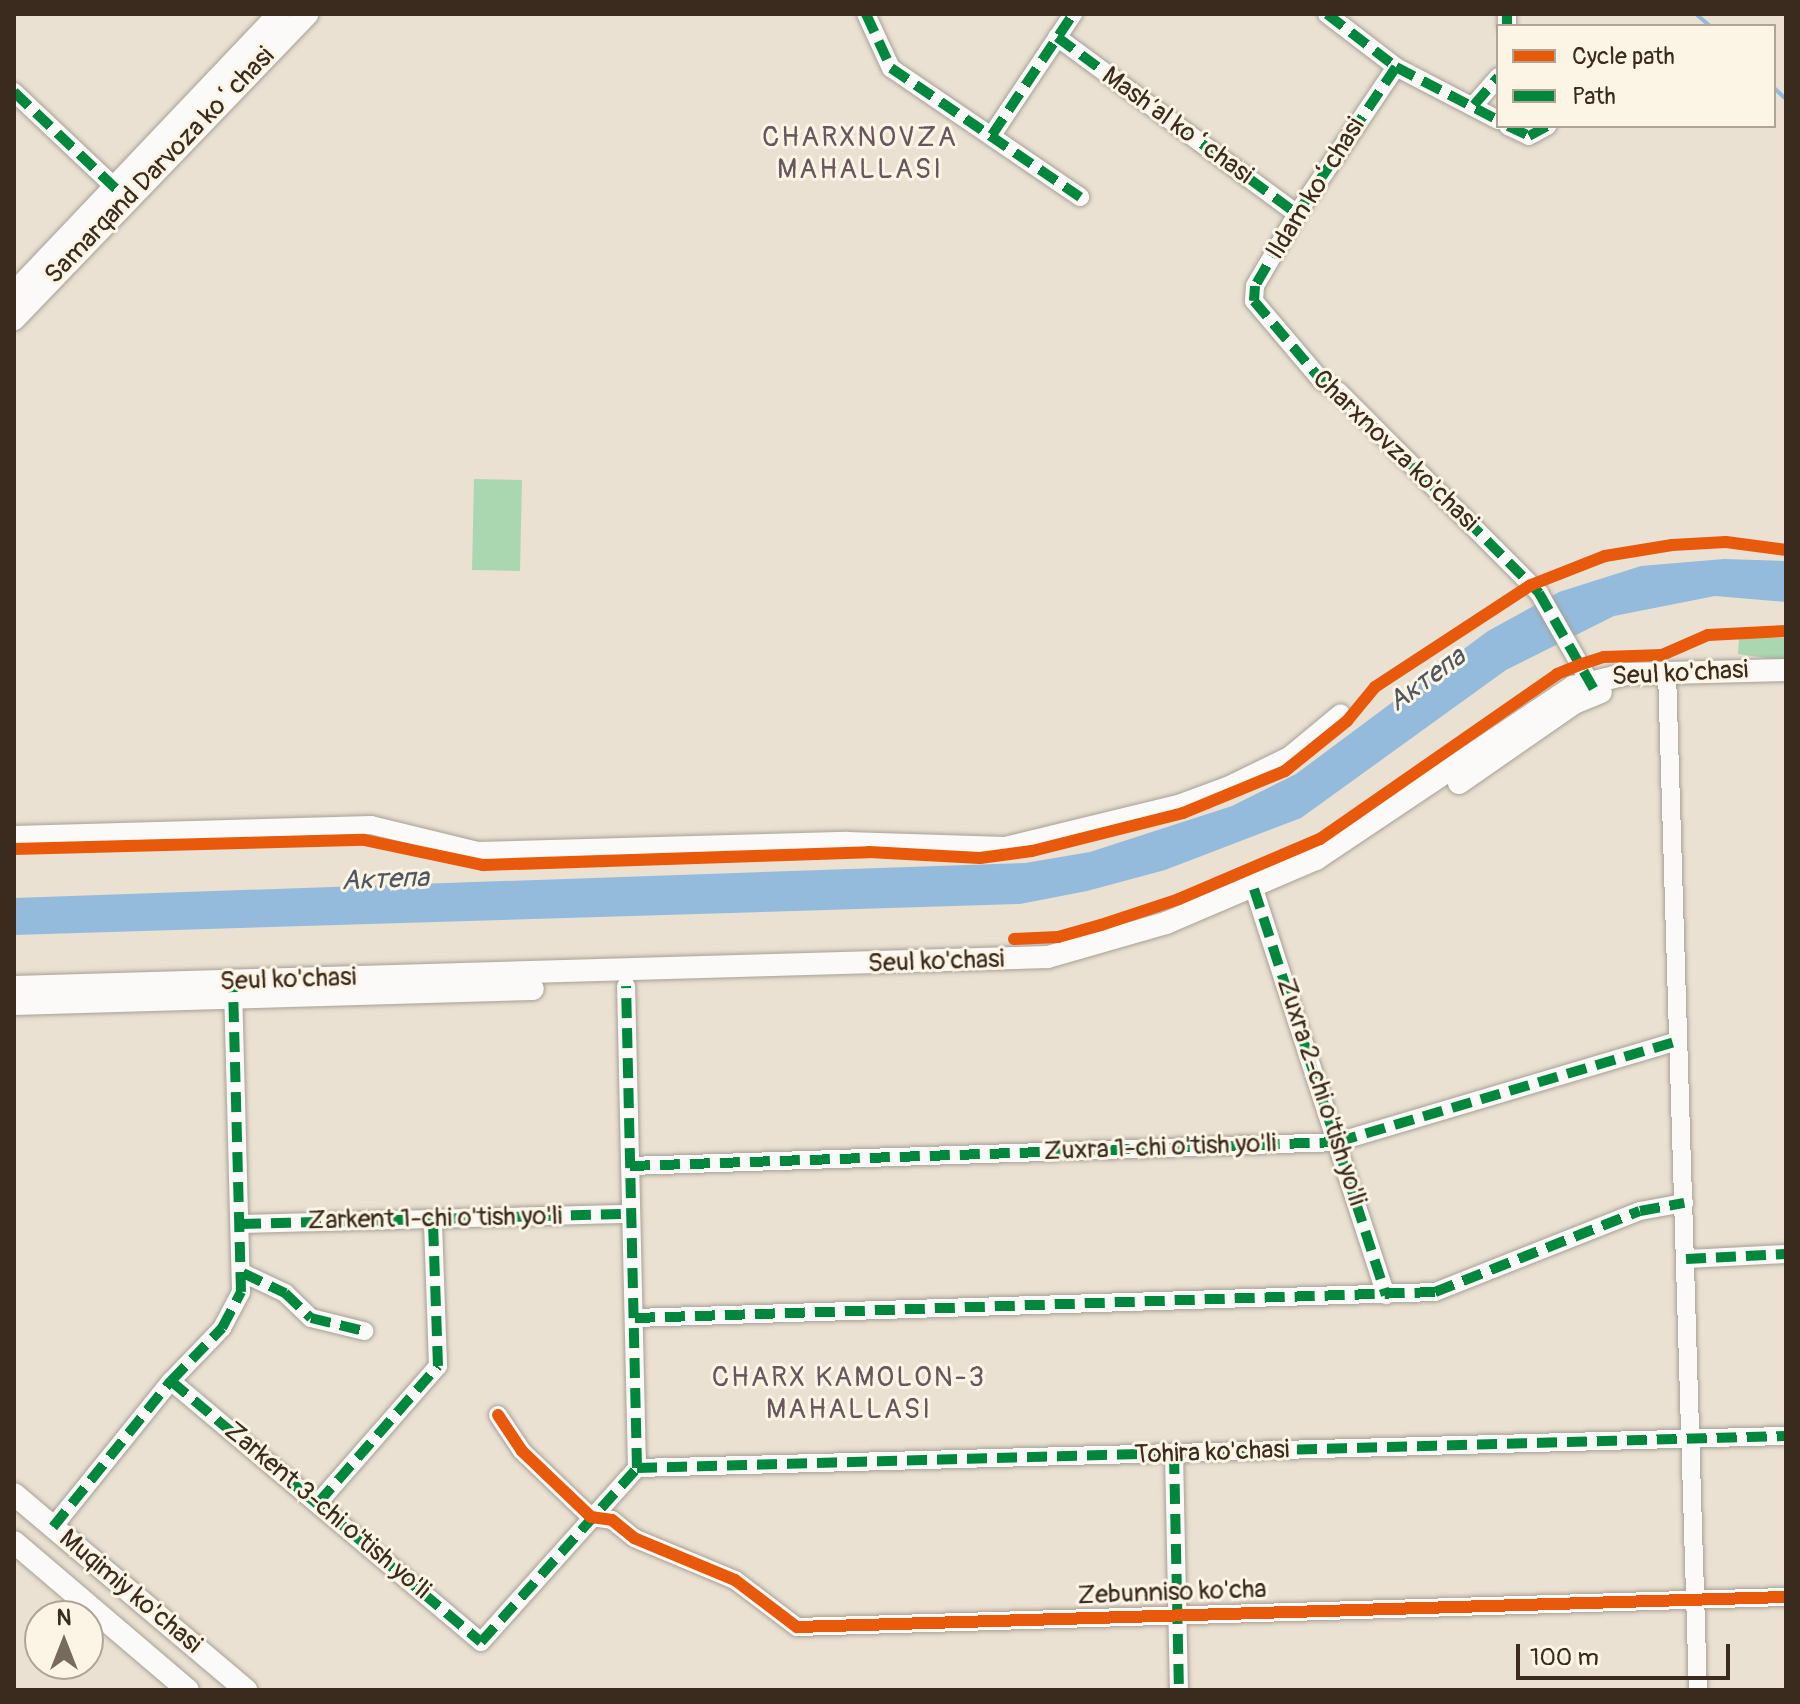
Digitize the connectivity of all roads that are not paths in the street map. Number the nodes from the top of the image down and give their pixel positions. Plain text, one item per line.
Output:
1 (279, 14) edge
2 (307, 14) edge
3 (866, 14) edge
4 (1073, 14) edge
5 (1327, 14) edge
6 (1057, 37) junction
7 (1396, 67) junction
8 (1496, 79) edge
9 (14, 92) edge
10 (1474, 105) junction
11 (1496, 119) edge
12 (1512, 128) edge
13 (1543, 128) edge
14 (992, 135) junction
15 (122, 193) junction
16 (1080, 197) dead end
17 (1297, 214) junction
18 (14, 293) edge
19 (1262, 316) joint
20 (14, 319) edge
21 (1786, 670) edge
22 (1667, 679) junction
23 (1786, 684) edge
24 (1593, 687) junction
25 (1341, 713) dead end
26 (14, 835) edge
27 (1256, 896) junction
28 (626, 986) junction
29 (14, 987) edge
30 (233, 990) junction
31 (14, 1004) edge
32 (1675, 1042) junction
33 (1337, 1142) junction
34 (630, 1166) junction
35 (1684, 1203) junction
36 (630, 1214) junction
37 (433, 1220) junction
38 (241, 1224) junction
39 (1786, 1254) edge
40 (1686, 1259) junction
41 (243, 1273) junction
42 (1386, 1295) junction
43 (635, 1318) junction
44 (364, 1331) dead end
45 (171, 1381) junction
46 (498, 1415) dead end
47 (1786, 1436) edge
48 (1690, 1439) junction
49 (1174, 1454) junction
50 (637, 1468) junction
51 (14, 1494) edge
52 (318, 1503) junction
53 (591, 1517) junction
54 (53, 1527) junction
55 (14, 1542) edge
56 (74, 1545) junction
57 (48, 1571) junction
58 (1786, 1597) edge
59 (1695, 1599) junction
60 (1177, 1615) junction
61 (188, 1690) edge
62 (246, 1690) edge
63 (1179, 1690) edge
64 (1698, 1690) edge

1 - 15 main road, Samarqand Darvoza koʻchasi
2 - 15 main road, Samarqand Darvoza koʻchasi
3 - 14 street
4 - 6 street
5 - 7 street
6 - 14 street
6 - 17 street, Mashʼal koʻchasi
7 - 10 street
7 - 17 street, Ildam koʻchasi
8 - 10 street
9 - 15 street
10 - 11 street
12 - 13 street
14 - 16 street
15 - 18 main road, Samarqand Darvoza koʻchasi
15 - 20 main road, Samarqand Darvoza koʻchasi
17 - 19 street, Ildam koʻchasi
19 - 24 street, Charxnovza ko'chasi
21 - 22 main road, Seul ko'chasi
22 - 23 main road, Seul ko'chasi
22 - 24 main road, Seul ko'chasi
22 - 32 street
24 - 27 main road, Seul ko'chasi
25 - 26 street
27 - 28 main road, Seul ko'chasi
27 - 30 main road, Seul ko'chasi
27 - 33 street, Zuxra 2-chi o'tish yo'li
28 - 30 main road, Seul ko'chasi
28 - 34 street
29 - 30 main road, Seul ko'chasi
30 - 31 main road
30 - 38 street
32 - 33 street, Zuxra 1-chi o'tish yo'li
32 - 35 street
33 - 34 street, Zuxra 1-chi o'tish yo'li
33 - 42 street, Zuxra 2-chi o'tish yo'li
34 - 36 street
35 - 40 street
35 - 42 street
36 - 37 street, Zarkent 1-chi o'tish yo'li
36 - 43 street
37 - 38 street, Zarkent 1-chi o'tish yo'li
37 - 52 street
38 - 41 street
39 - 40 street
40 - 48 street
41 - 44 street
41 - 45 street
42 - 43 street
43 - 50 street
45 - 52 street, Zarkent 3-chi o'tish yo'li
45 - 54 street
46 - 53 street
47 - 48 street, Tohira ko'chasi
48 - 49 street, Tohira ko'chasi
48 - 59 street
49 - 50 street, Tohira ko'chasi
49 - 60 street
50 - 53 street
51 - 54 main road, Muqimiy ko'chasi
52 - 53 street, Zarkent 3-chi o'tish yo'li
53 - 60 street, Zebunniso ko'cha
54 - 56 main road, Muqimiy ko'chasi
55 - 57 main road, Muqimiy ko'chasi
56 - 57 main road
56 - 62 main road, Muqimiy ko'chasi
57 - 61 main road, Muqimiy ko'chasi
58 - 59 street, Zebunniso ko'cha
59 - 60 street, Zebunniso ko'cha
59 - 64 street
60 - 63 street

